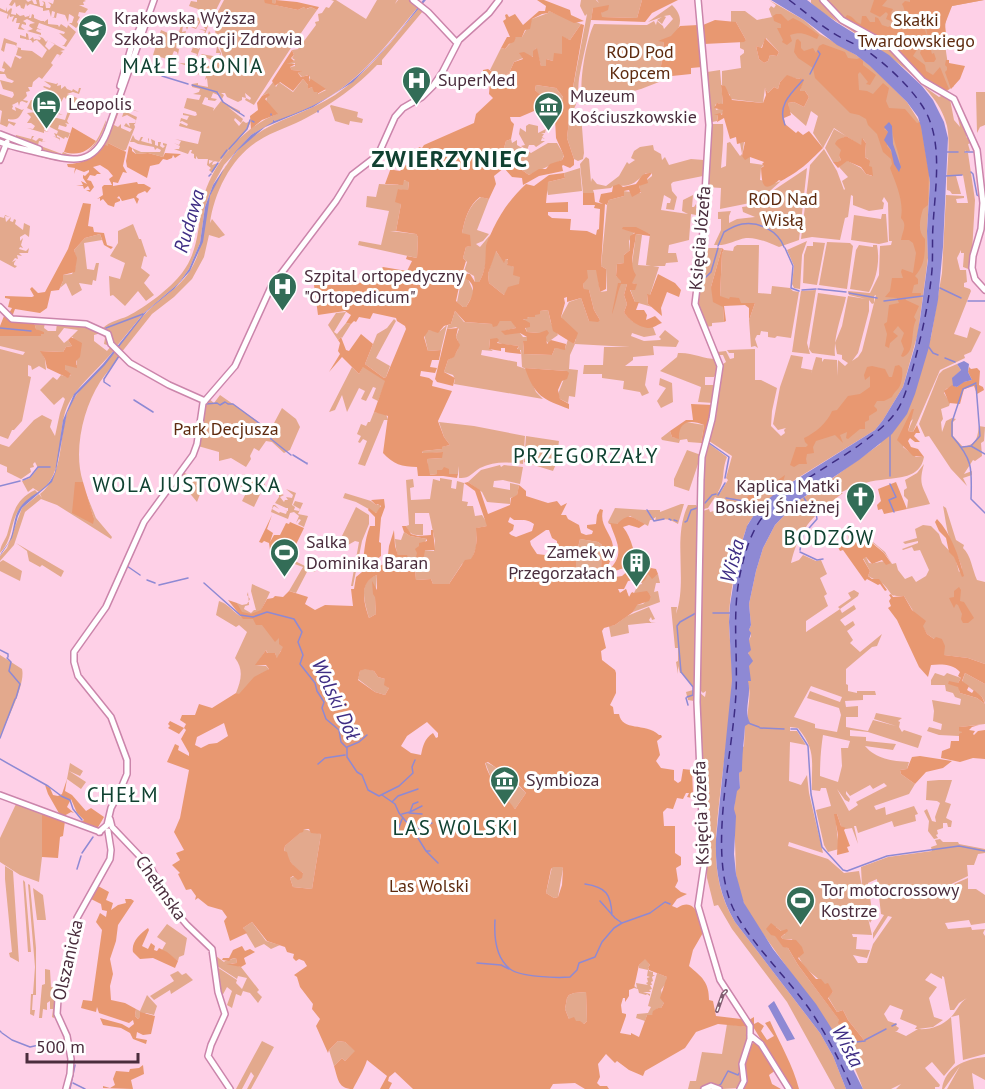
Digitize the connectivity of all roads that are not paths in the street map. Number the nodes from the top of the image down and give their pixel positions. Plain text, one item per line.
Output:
1 (152, 0) edge
2 (499, 0) edge
3 (699, 0) edge
4 (824, 0) edge
5 (420, 5) edge
6 (457, 44) junction
7 (1, 135) edge
8 (10, 136) junction
9 (3, 143) edge
10 (0, 160) edge
11 (985, 290) edge
12 (0, 307) edge
13 (204, 401) junction
14 (0, 795) edge
15 (110, 829) junction
16 (750, 1035) junction
17 (66, 1089) edge
18 (230, 1089) edge
19 (704, 1089) edge
20 (719, 1089) edge
21 (740, 1089) edge
22 (789, 1089) edge

1 - 8 street
1 - 9 street
2 - 6 street
3 - 16 street, Księcia Józefa
4 - 11 street
5 - 6 street
6 - 13 street
7 - 8 street
8 - 9 street
9 - 10 street
12 - 13 street
13 - 15 street
14 - 15 street
15 - 17 street, Olszanicka
15 - 18 street, Chełmska
16 - 21 street
16 - 22 street, Księcia Józefa
19 - 20 street

